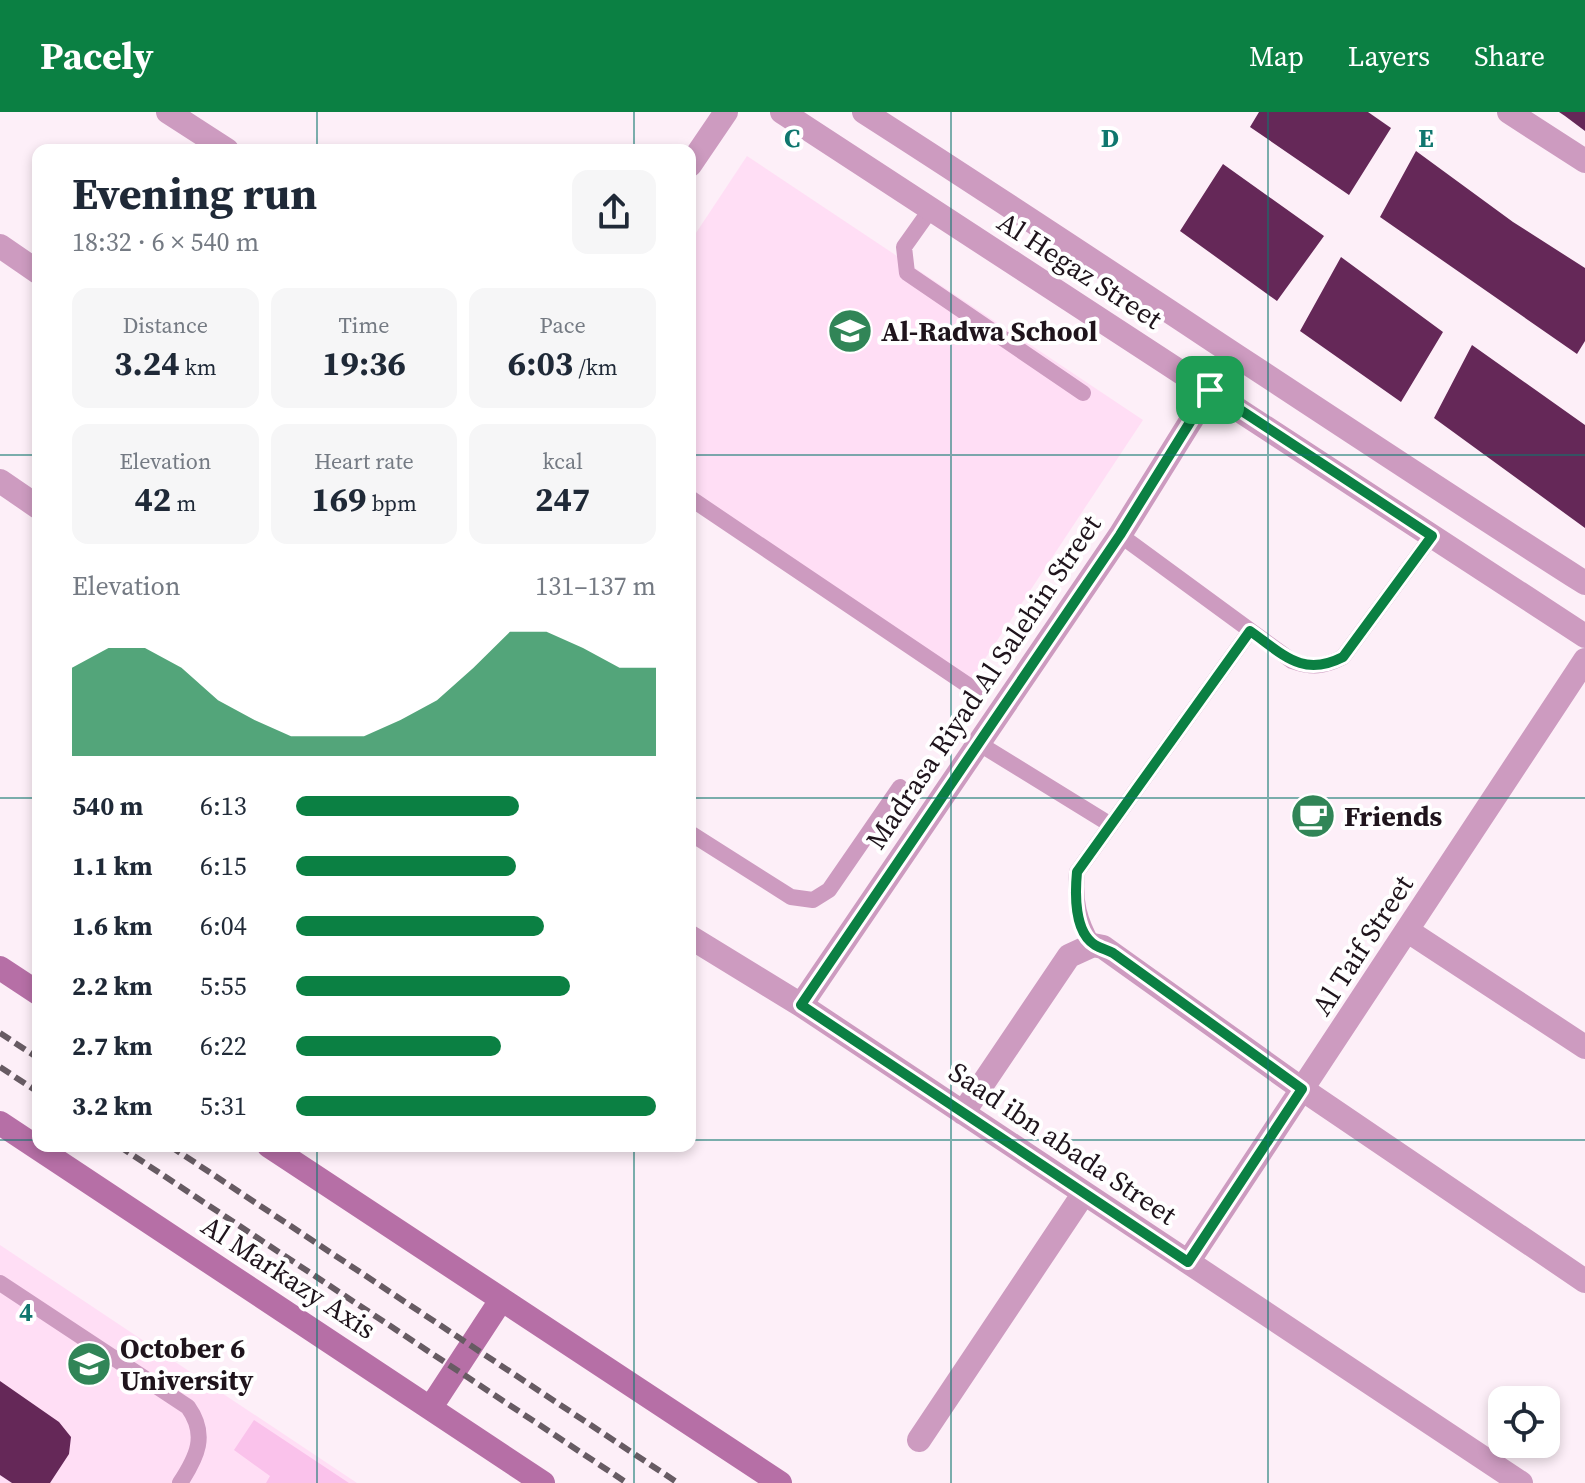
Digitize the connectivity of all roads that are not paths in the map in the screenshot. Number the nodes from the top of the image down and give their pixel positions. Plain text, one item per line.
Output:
1 (168, 112) edge
2 (726, 112) edge
3 (782, 112) edge
4 (864, 112) edge
5 (1509, 112) edge
6 (218, 144) edge
7 (696, 156) edge
8 (1585, 161) edge
9 (931, 209) junction
10 (0, 246) edge
11 (32, 268) edge
12 (1210, 390) junction
13 (1083, 393) dead end
14 (0, 481) edge
15 (696, 502) edge
16 (32, 503) edge
17 (1120, 535) junction
18 (1432, 536) junction
19 (1585, 583) edge
20 (1250, 631) junction
21 (1585, 636) edge
22 (1585, 660) edge
23 (978, 692) dead end
24 (978, 743) junction
25 (900, 787) dead end
26 (1111, 825) junction
27 (696, 837) edge
28 (1408, 931) junction
29 (696, 941) edge
30 (1093, 945) junction
31 (0, 968) edge
32 (32, 989) edge
33 (801, 1005) junction
34 (1585, 1047) edge
35 (1302, 1089) junction
36 (963, 1113) junction
37 (0, 1123) edge
38 (32, 1144) edge
39 (44, 1152) edge
40 (278, 1152) edge
41 (1084, 1193) junction
42 (1188, 1262) junction
43 (1585, 1281) edge
44 (0, 1283) edge
45 (501, 1300) junction
46 (431, 1407) junction
47 (919, 1440) dead end
48 (180, 1483) edge
49 (543, 1483) edge
50 (780, 1483) edge
51 (1521, 1483) edge

1 - 6 street
2 - 7 street
3 - 9 street, Al Hegaz Street
4 - 19 street, Al Hegaz Street
5 - 8 street
9 - 12 street, Al Hegaz Street
9 - 13 lane
10 - 11 street
12 - 17 street, Madrasa Riyad Al Salehin Street
12 - 18 street, Al Hegaz Street
14 - 16 street
15 - 23 lane
17 - 20 lane
17 - 24 street, Madrasa Riyad Al Salehin Street
18 - 20 lane
18 - 21 street, Al Hegaz Street
20 - 26 lane
22 - 28 street, Al Taif Street
24 - 26 lane
24 - 33 street, Madrasa Riyad Al Salehin Street
25 - 27 lane
26 - 30 lane
28 - 34 street
28 - 35 street, Al Taif Street
29 - 33 street, Saad ibn abada Street
30 - 35 street
30 - 36 street
31 - 32 main road
33 - 36 street, Saad ibn abada Street
35 - 42 street, Al Taif Street
35 - 43 street
36 - 41 street, Saad ibn abada Street
37 - 38 main road, Al Markazy Axis
39 - 46 main road, Al Markazy Axis
40 - 45 main road
41 - 42 street, Saad ibn abada Street
41 - 47 street
42 - 51 street, Saad ibn abada Street
44 - 48 lane
45 - 46 main road
45 - 50 main road
46 - 49 main road, Al Markazy Axis

